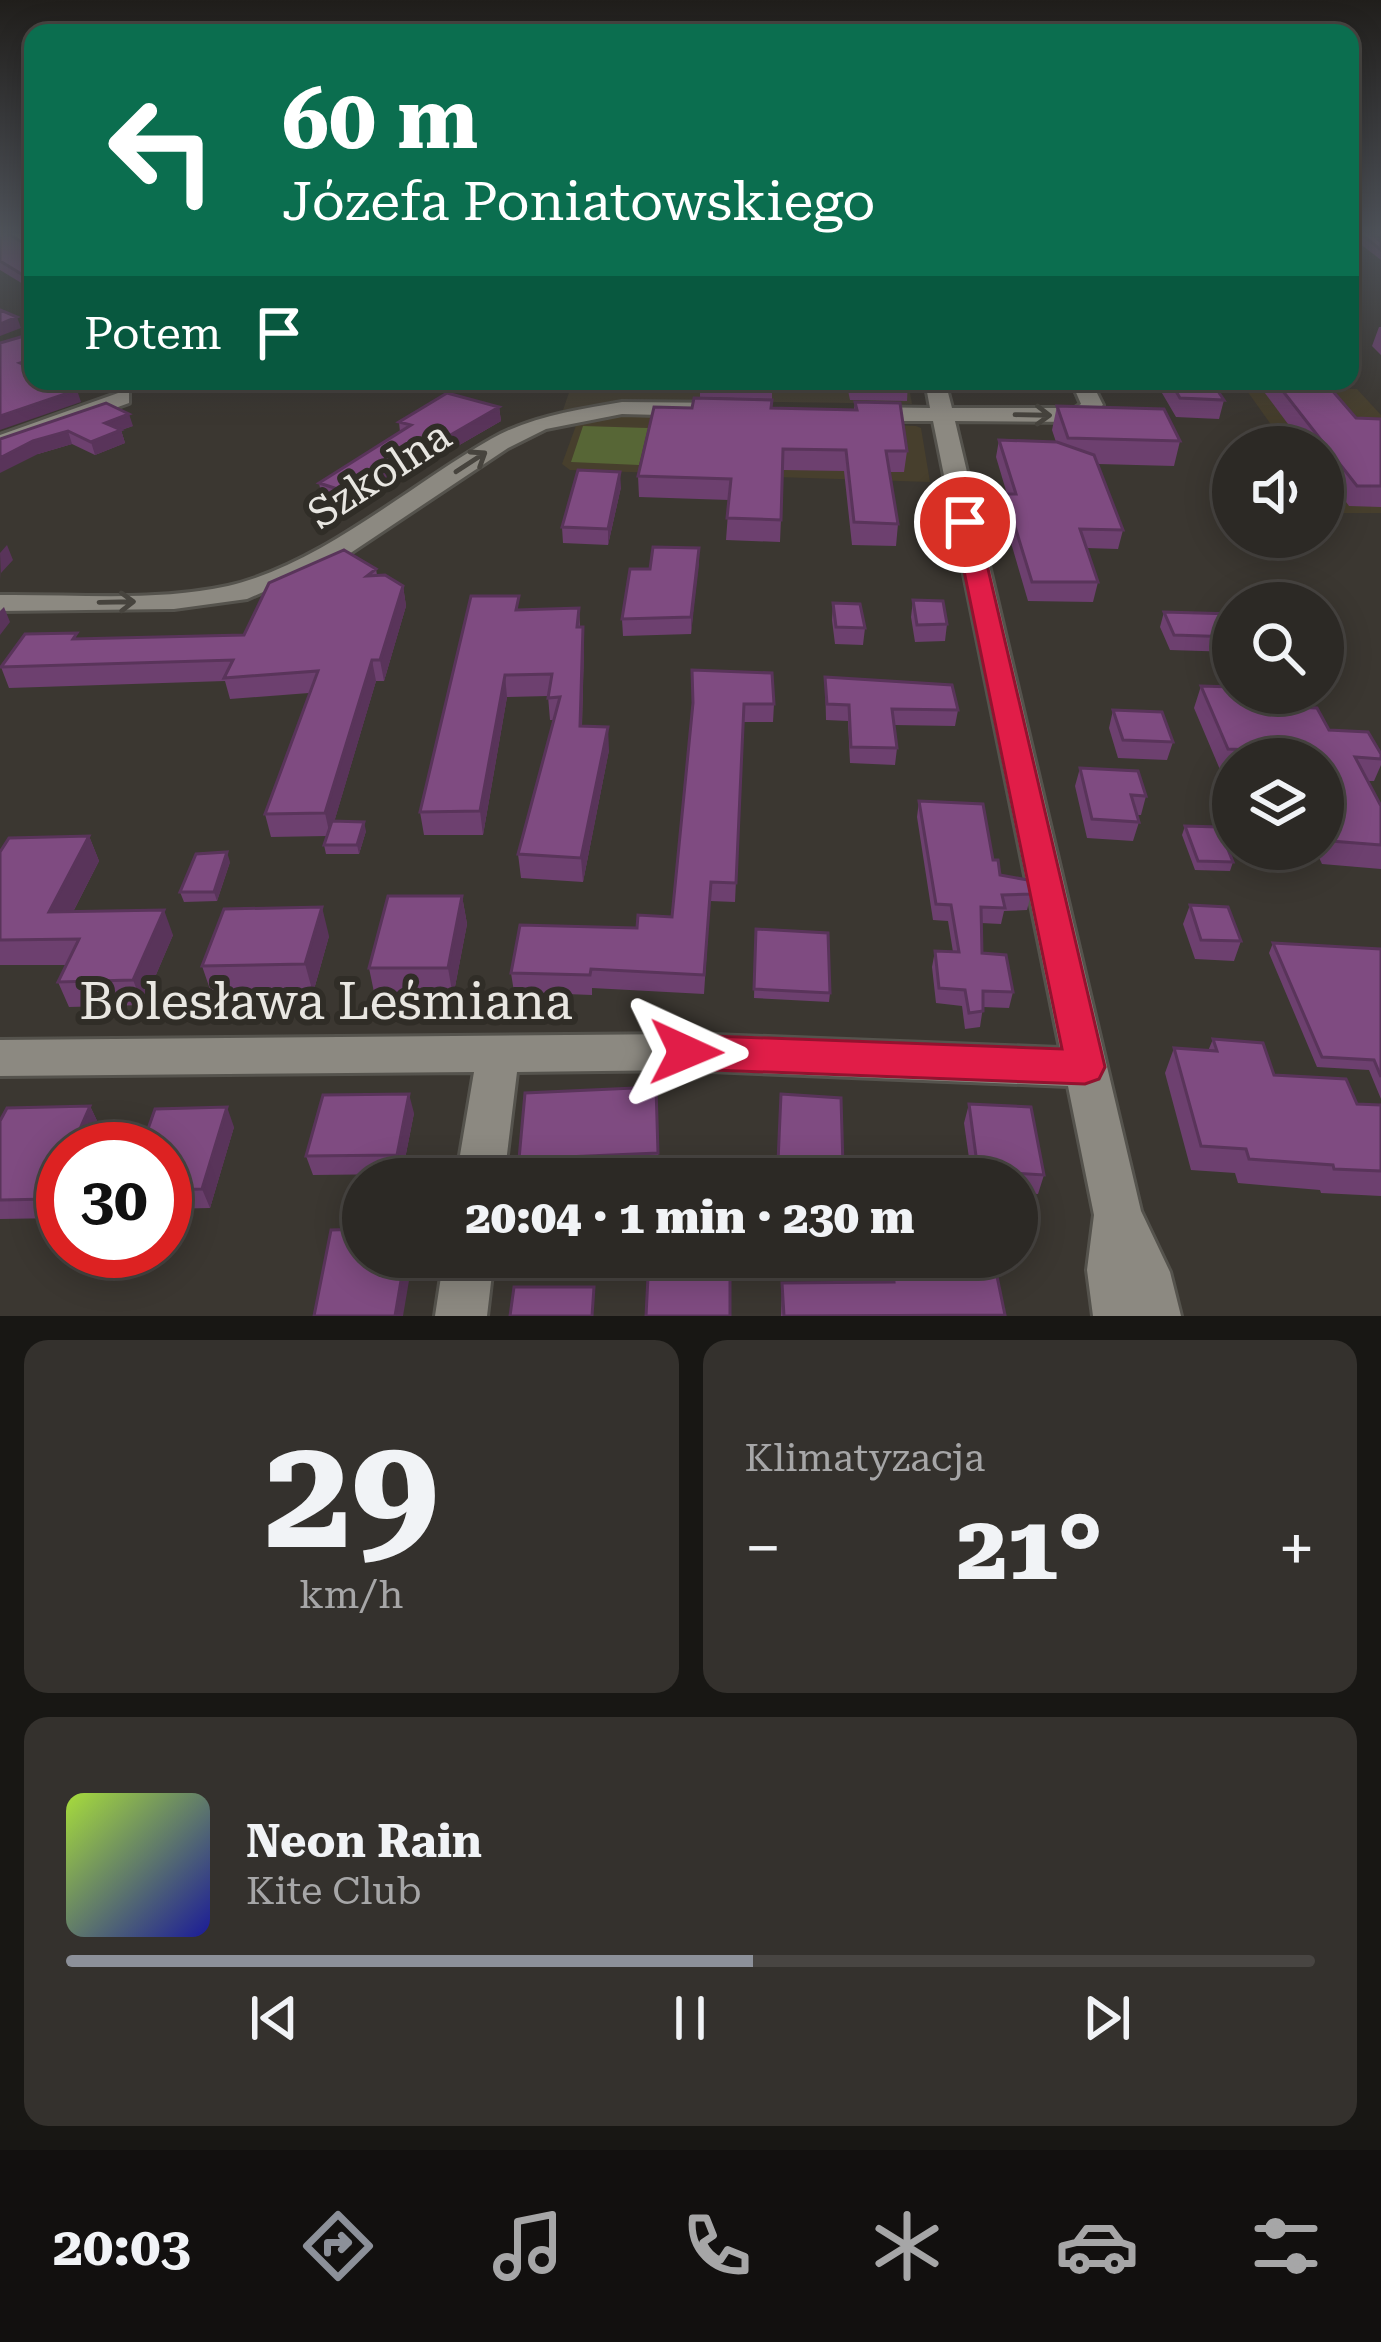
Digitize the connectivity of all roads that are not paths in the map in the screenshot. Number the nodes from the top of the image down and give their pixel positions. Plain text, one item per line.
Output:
1 (937, 390) edge
2 (1085, 390) edge
3 (121, 398) dead end
4 (752, 410) edge
5 (844, 413) edge
6 (942, 415) junction
7 (0, 443) edge
8 (0, 603) edge
9 (498, 1054) junction
10 (0, 1058) edge
11 (1085, 1067) junction
12 (483, 1158) edge
13 (1118, 1215) junction
14 (466, 1278) edge
15 (461, 1316) edge
16 (1119, 1316) edge
17 (1155, 1316) edge

1 - 6 street
6 -> 2 street
3 - 7 street
8 -> 4 street, Szkolna
5 - 6 street
6 - 11 street
9 - 10 street, Bolesława Leśmiana
9 - 11 street, Bolesława Leśmiana
9 - 12 street
11 - 13 street
13 - 16 street
13 - 17 street
14 - 15 street

